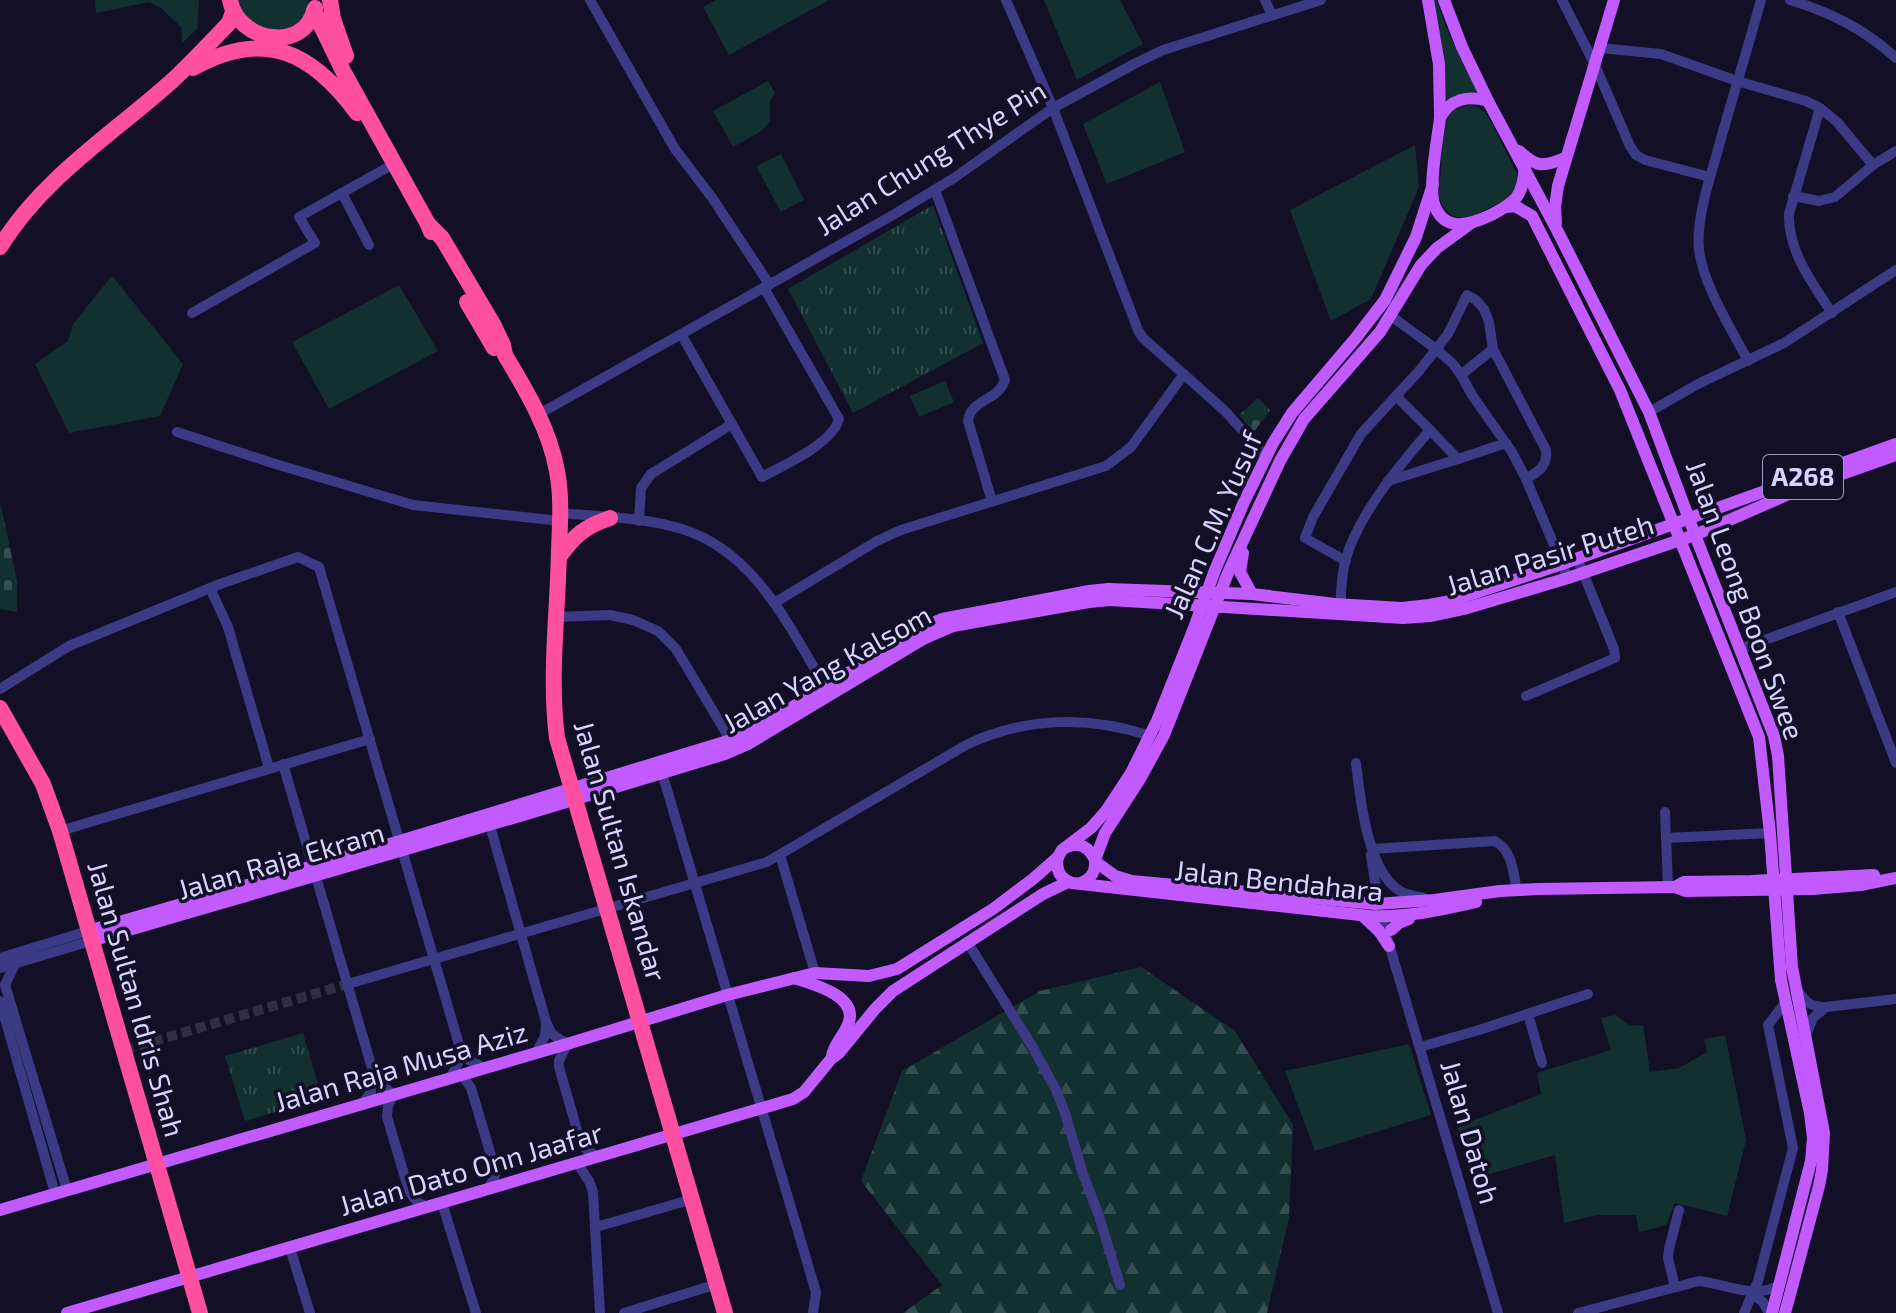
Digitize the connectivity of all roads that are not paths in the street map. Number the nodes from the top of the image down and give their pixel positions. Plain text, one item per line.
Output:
1 (330, 0) edge
2 (590, 0) edge
3 (1006, 0) edge
4 (1265, 0) edge
5 (1321, 0) edge
6 (1444, 0) edge
7 (1562, 0) edge
8 (1614, 0) edge
9 (1761, 0) edge
10 (1790, 0) edge
11 (1427, 2) edge
12 (1823, 5) edge
13 (232, 6) edge
14 (314, 6) edge
15 (1272, 15) junction
16 (1600, 48) junction
17 (1896, 58) edge
18 (1595, 65) junction
19 (174, 79) junction
20 (1737, 81) junction
21 (1488, 101) junction
22 (1053, 108) junction
23 (1820, 108) junction
24 (1440, 118) junction
25 (1513, 146) junction
26 (1896, 151) edge
27 (1565, 158) junction
28 (1873, 165) junction
29 (390, 166) junction
30 (1525, 168) junction
31 (1710, 177) junction
32 (405, 184) junction
33 (1433, 184) junction
34 (935, 190) junction
35 (41, 192) junction
36 (342, 193) junction
37 (1793, 196) junction
38 (1507, 207) junction
39 (1470, 224) junction
40 (5, 227) edge
41 (1557, 230) junction
42 (369, 245) dead end
43 (0, 247) edge
44 (0, 262) edge
45 (1896, 270) edge
46 (766, 286) junction
47 (192, 313) dead end
48 (1832, 313) junction
49 (1391, 316) junction
50 (681, 334) junction
51 (1436, 349) junction
52 (1493, 349) junction
53 (1748, 361) junction
54 (1184, 374) junction
55 (1461, 375) junction
56 (1396, 396) junction
57 (1649, 412) junction
58 (539, 414) junction
59 (732, 424) junction
60 (1430, 430) junction
61 (177, 432) dead end
62 (1506, 443) junction
63 (1896, 444) edge
64 (1896, 455) edge
65 (1266, 457) junction
66 (1458, 459) junction
67 (1526, 479) junction
68 (1388, 481) junction
69 (1680, 495) junction
70 (992, 501) junction
71 (1666, 504) junction
72 (1711, 510) junction
73 (560, 517) junction
74 (610, 518) junction
75 (1688, 519) junction
76 (639, 521) junction
77 (1673, 524) junction
78 (1715, 527) junction
79 (1651, 532) junction
80 (1246, 535) junction
81 (1695, 535) junction
82 (1680, 540) junction
83 (1656, 548) junction
84 (1703, 554) junction
85 (559, 557) junction
86 (1577, 558) junction
87 (1346, 561) junction
88 (1689, 563) junction
89 (1562, 564) junction
90 (1583, 573) junction
91 (1568, 578) junction
92 (210, 588) junction
93 (1206, 592) junction
94 (1896, 592) edge
95 (1221, 593) junction
96 (1252, 594) junction
97 (774, 603) junction
98 (1202, 606) junction
99 (1216, 607) junction
100 (1340, 609) junction
101 (1838, 612) junction
102 (992, 613) junction
103 (557, 617) junction
104 (1740, 649) junction
105 (0, 689) edge
106 (828, 690) junction
107 (1526, 696) dead end
108 (2, 713) edge
109 (1150, 736) junction
110 (370, 739) junction
111 (734, 745) junction
112 (1895, 758) edge
113 (1356, 763) dead end
114 (283, 764) junction
115 (269, 768) junction
116 (662, 773) junction
117 (573, 794) junction
118 (1665, 812) dead end
119 (488, 820) junction
120 (60, 831) junction
121 (1770, 833) junction
122 (1666, 838) junction
123 (401, 846) junction
124 (1067, 847) junction
125 (1372, 849) junction
126 (780, 855) junction
127 (1058, 857) junction
128 (1095, 861) junction
129 (315, 871) junction
130 (1896, 871) edge
131 (1896, 878) edge
132 (1074, 882) junction
133 (694, 884) junction
134 (1781, 885) junction
135 (1672, 887) junction
136 (1158, 888) junction
137 (1517, 891) junction
138 (1432, 906) junction
139 (608, 908) junction
140 (1363, 916) junction
141 (1384, 916) junction
142 (521, 934) junction
143 (90, 936) junction
144 (968, 943) junction
145 (1389, 946) junction
146 (0, 958) edge
147 (434, 959) junction
148 (15, 964) junction
149 (1396, 964) junction
150 (0, 968) edge
151 (815, 973) junction
152 (794, 978) junction
153 (348, 984) junction
154 (1795, 987) junction
155 (1588, 994) dead end
156 (727, 995) junction
157 (1896, 999) edge
158 (0, 1001) edge
159 (1785, 1003) junction
160 (1826, 1007) junction
161 (1528, 1014) junction
162 (546, 1022) junction
163 (641, 1022) junction
164 (1806, 1035) junction
165 (567, 1044) junction
166 (1420, 1047) junction
167 (460, 1048) junction
168 (536, 1053) junction
169 (831, 1059) junction
170 (1542, 1063) dead end
171 (484, 1068) junction
172 (374, 1075) junction
173 (456, 1076) junction
174 (394, 1094) junction
175 (362, 1104) junction
176 (761, 1109) junction
177 (674, 1135) junction
178 (1793, 1148) junction
179 (1813, 1149) junction
180 (599, 1157) junction
181 (157, 1163) junction
182 (577, 1163) junction
183 (489, 1189) junction
184 (61, 1191) junction
185 (693, 1199) junction
186 (442, 1203) junction
187 (427, 1207) junction
188 (0, 1210) edge
189 (1679, 1210) dead end
190 (596, 1227) junction
191 (290, 1248) junction
192 (190, 1278) junction
193 (717, 1284) junction
194 (1120, 1285) dead end
195 (1779, 1285) junction
196 (1675, 1287) junction
197 (1752, 1293) junction
198 (67, 1313) edge
199 (200, 1313) edge
200 (310, 1313) edge
201 (476, 1313) edge
202 (600, 1313) edge
203 (624, 1313) edge
204 (725, 1313) edge
205 (813, 1313) edge
206 (1498, 1313) edge
207 (1578, 1313) edge
208 (1744, 1313) edge
209 (1771, 1313) edge
210 (1785, 1313) edge

1 - 32 highway
2 - 46 street
3 - 22 street
4 - 15 street
5 - 15 street, Jalan Chung Thye Pin
6 - 21 main road
7 - 18 street
8 - 16 main road
9 - 20 street
10 - 12 street
11 - 24 main road
12 - 17 street
13 - 14 highway
13 - 19 highway
14 - 32 highway, Jalan Sultan Iskandar
15 - 22 street, Jalan Chung Thye Pin
16 - 18 main road
16 - 20 street
18 - 27 main road
18 - 31 street
19 - 29 highway
19 - 35 highway
20 - 23 street
20 - 31 street
21 - 24 main road
21 - 25 main road
22 - 34 street, Jalan Chung Thye Pin
22 - 54 street
23 - 28 street
23 - 37 street
24 - 33 main road
25 - 27 main road
25 - 30 main road
26 - 28 street
27 - 41 main road
28 - 37 street
29 - 32 highway
29 - 36 street
30 - 38 main road
30 - 41 main road, Jalan Leong Boon Swee
31 - 53 street
32 - 58 highway, Jalan Sultan Iskandar
33 - 39 main road
33 - 65 main road, Jalan C.M. Yusuf
34 - 46 street, Jalan Chung Thye Pin
34 - 70 street
35 - 40 highway
35 - 44 highway
36 - 42 street
36 - 47 street
37 - 48 street
38 - 39 main road
38 - 71 main road, Jalan Leong Boon Swee
39 - 49 main road, Jalan C.M. Yusuf
40 - 43 highway
41 - 57 main road, Jalan Leong Boon Swee
45 - 48 street
46 - 50 street, Jalan Chung Thye Pin
46 - 59 street
48 - 53 street
49 - 51 street
49 - 80 main road, Jalan C.M. Yusuf
50 - 58 street, Jalan Chung Thye Pin
50 - 59 street
51 - 52 street
51 - 55 street
51 - 56 street
52 - 55 street
52 - 67 street
53 - 57 street
54 - 65 street
54 - 70 street
55 - 62 street
56 - 60 street
56 - 87 street
57 - 69 main road, Jalan Leong Boon Swee
58 - 73 highway, Jalan Sultan Iskandar
59 - 76 street
60 - 66 street
60 - 68 street
61 - 73 street
62 - 66 street
62 - 67 street
63 - 72 main road, Jalan Pasir Puteh / A268
64 - 78 main road, Jalan Pasir Puteh / A268
65 - 93 main road, Jalan C.M. Yusuf
66 - 68 street
67 - 89 street
68 - 87 street
69 - 72 main road
69 - 75 main road, Jalan Leong Boon Swee
70 - 97 street
71 - 77 main road, Jalan Leong Boon Swee
71 - 79 main road
72 - 75 main road, Jalan Pasir Puteh / A268
73 - 74 street
73 - 85 highway, Jalan Sultan Iskandar
74 - 76 street
74 - 85 highway
75 - 77 main road, Jalan Pasir Puteh / A268
75 - 81 main road, Jalan Leong Boon Swee
76 - 97 street
77 - 79 main road, Jalan Pasir Puteh / A268
77 - 82 main road, Jalan Leong Boon Swee
78 - 81 main road, Jalan Pasir Puteh / A268
78 - 84 main road
79 - 86 main road, Jalan Pasir Puteh / A268
80 - 95 main road, Jalan C.M. Yusuf
80 - 96 main road
81 - 82 main road, Jalan Pasir Puteh / A268
81 - 84 main road, Jalan Leong Boon Swee
82 - 83 main road, Jalan Pasir Puteh / A268
82 - 88 main road, Jalan Leong Boon Swee
83 - 88 main road
83 - 90 main road, Jalan Pasir Puteh / A268
84 - 104 main road, Jalan Leong Boon Swee
85 - 103 highway, Jalan Sultan Iskandar
86 - 89 main road, Jalan Pasir Puteh / A268
86 - 90 street
87 - 100 street
88 - 121 main road, Jalan Leong Boon Swee
89 - 91 street
89 - 100 main road, Jalan Pasir Puteh / A268
90 - 91 main road, Jalan Pasir Puteh / A268
90 - 107 street
91 - 100 main road, Jalan Pasir Puteh / A268
92 - 105 street
92 - 110 street
92 - 115 street
93 - 95 main road, Jalan Yang Kalsom
93 - 98 main road, Jalan C.M. Yusuf
93 - 102 main road, Jalan Yang Kalsom
94 - 101 street
95 - 96 main road, Jalan Pasir Puteh / A268
95 - 98 main road
95 - 99 main road, Jalan C.M. Yusuf
96 - 100 main road, Jalan Pasir Puteh / A268
97 - 106 street
98 - 99 main road, Jalan Pasir Puteh
98 - 102 main road, Jalan Yang Kalsom
98 - 109 main road, Jalan C.M. Yusuf
99 - 100 main road, Jalan Pasir Puteh / A268
99 - 128 main road, Jalan C.M. Yusuf
101 - 104 street
101 - 112 street
102 - 106 main road, Jalan Yang Kalsom
103 - 111 street
103 - 117 highway, Jalan Sultan Iskandar
104 - 134 main road, Jalan Leong Boon Swee
106 - 111 main road, Jalan Yang Kalsom
108 - 120 highway, Jalan Sultan Idris Shah
109 - 124 main road, Jalan C.M. Yusuf
109 - 126 street
110 - 114 street
110 - 123 street
111 - 116 main road, Jalan Yang Kalsom
111 - 117 main road, Jalan Yang Kalsom
113 - 125 street, Jalan Datoh
114 - 115 street
114 - 129 street
115 - 120 street
116 - 117 main road, Jalan Yang Kalsom
116 - 133 street
117 - 119 main road, Jalan Raja Ekram
117 - 139 highway, Jalan Sultan Iskandar
118 - 122 street
119 - 123 main road, Jalan Raja Ekram
119 - 142 street
120 - 143 highway, Jalan Sultan Idris Shah
121 - 122 street
121 - 134 main road, Jalan Leong Boon Swee
122 - 135 street
123 - 129 main road, Jalan Raja Ekram
123 - 147 street
124 - 127 main road
124 - 128 main road
125 - 137 street
125 - 138 street, Jalan Datoh
125 - 141 street, Jalan Datoh
126 - 133 street
126 - 151 street
127 - 132 main road
127 - 151 main road
128 - 132 main road
128 - 136 main road, Jalan Bendahara
129 - 143 main road, Jalan Raja Ekram
129 - 153 street
130 - 134 main road, Jalan Bendahara
131 - 134 main road, Jalan Bendahara
132 - 136 main road, Jalan Bendahara
132 - 144 main road
133 - 139 street
133 - 156 street
134 - 135 main road, Jalan Bendahara
134 - 154 main road, Jalan Leong Boon Swee
134 - 159 main road, Jalan Leong Boon Swee
135 - 137 main road, Jalan Bendahara
136 - 140 main road, Jalan Bendahara
136 - 141 main road, Jalan Bendahara
137 - 138 main road, Jalan Bendahara
138 - 141 main road, Jalan Bendahara
138 - 141 main road
139 - 142 street
139 - 163 highway, Jalan Sultan Iskandar
140 - 141 main road, Jalan Bendahara
140 - 145 main road
141 - 145 street, Jalan Datoh
141 - 149 street, Jalan Datoh
142 - 147 street
142 - 162 street
143 - 146 street, Jalan Raja Ekram
143 - 148 street, Jalan Raja Ekram
143 - 181 highway, Jalan Sultan Idris Shah
144 - 169 main road, Jalan Dato Onn Jaafar
144 - 194 street
145 - 149 street, Jalan Datoh
147 - 153 street
147 - 167 street
148 - 150 street, Jalan Raja Ekram
148 - 184 street
149 - 166 street, Jalan Datoh
151 - 152 main road, Jalan Raja Musa Aziz
152 - 156 main road, Jalan Raja Musa Aziz
152 - 169 main road
153 - 172 street
154 - 160 street
154 - 164 main road, Jalan Leong Boon Swee
155 - 161 street
156 - 163 main road, Jalan Raja Musa Aziz
156 - 176 street
157 - 160 street
158 - 184 street
159 - 178 street
159 - 179 main road, Jalan Leong Boon Swee
160 - 164 street
161 - 166 street
161 - 170 street
162 - 165 street
162 - 168 street
163 - 165 main road, Jalan Raja Musa Aziz
163 - 177 highway, Jalan Sultan Iskandar
164 - 210 main road, Jalan Leong Boon Swee
165 - 168 main road, Jalan Raja Musa Aziz
165 - 180 street
166 - 206 street, Jalan Datoh
167 - 171 street
167 - 173 street
168 - 171 main road, Jalan Raja Musa Aziz
169 - 176 main road, Jalan Dato Onn Jaafar
171 - 173 main road, Jalan Raja Musa Aziz
172 - 174 street
172 - 175 street
173 - 174 main road, Jalan Raja Musa Aziz
173 - 183 street
174 - 175 main road, Jalan Raja Musa Aziz
174 - 187 street
175 - 181 main road, Jalan Raja Musa Aziz
176 - 177 main road, Jalan Dato Onn Jaafar
176 - 205 street
177 - 180 main road, Jalan Dato Onn Jaafar
177 - 185 highway, Jalan Sultan Iskandar
178 - 179 street
178 - 197 street
179 - 195 main road, Jalan Leong Boon Swee
180 - 182 main road, Jalan Dato Onn Jaafar
181 - 184 main road, Jalan Raja Musa Aziz
181 - 192 highway, Jalan Sultan Idris Shah
182 - 183 main road, Jalan Dato Onn Jaafar
182 - 190 street
183 - 186 main road, Jalan Dato Onn Jaafar
184 - 188 main road, Jalan Raja Musa Aziz
185 - 190 street
185 - 193 highway, Jalan Sultan Iskandar
186 - 187 main road, Jalan Dato Onn Jaafar
186 - 201 street
187 - 191 main road, Jalan Dato Onn Jaafar
189 - 196 street
190 - 202 street
191 - 192 main road, Jalan Dato Onn Jaafar
191 - 200 street
192 - 198 main road, Jalan Dato Onn Jaafar
192 - 199 highway, Jalan Sultan Idris Shah
193 - 203 street
193 - 204 highway, Jalan Sultan Iskandar
195 - 197 street
195 - 209 main road, Jalan Leong Boon Swee
196 - 197 street
196 - 207 street
197 - 208 street
197 - 209 street

